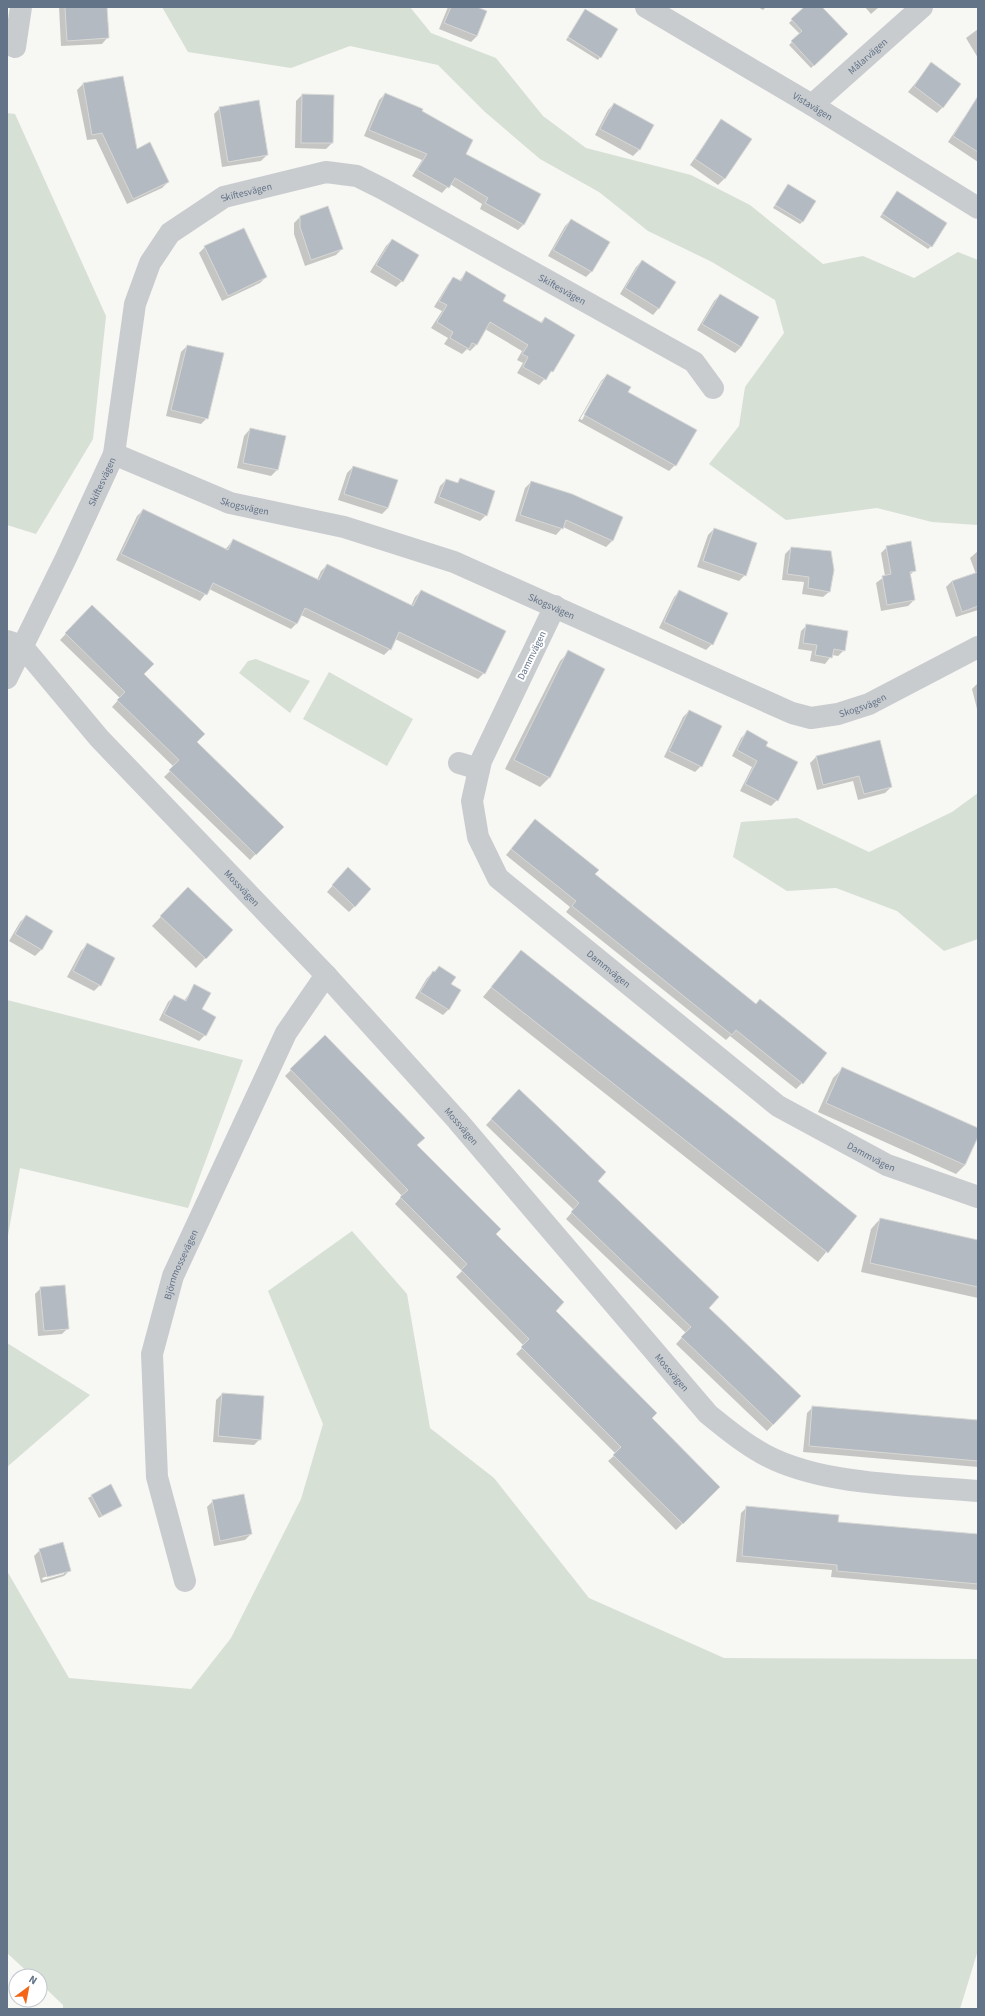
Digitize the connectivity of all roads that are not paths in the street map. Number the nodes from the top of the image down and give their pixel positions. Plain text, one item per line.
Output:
1 (21, 7) edge
2 (646, 7) edge
3 (922, 7) edge
4 (15, 47) dead end
5 (812, 105) junction
6 (978, 208) edge
7 (714, 388) dead end
8 (114, 454) junction
9 (555, 606) junction
10 (14, 644) edge
11 (978, 647) edge
12 (7, 678) edge
13 (459, 763) dead end
14 (479, 769) junction
15 (326, 975) junction
16 (978, 1196) edge
17 (978, 1491) edge
18 (185, 1581) dead end

1 - 4 street
2 - 5 street, Vistavägen
3 - 5 street, Målarvägen
5 - 6 street, Vistavägen
7 - 8 street, Skiftesvägen
8 - 9 street, Skogsvägen
8 - 10 street, Skiftesvägen
9 - 11 street, Skogsvägen
9 - 14 street, Dammvägen
10 - 12 street, Skiftesvägen
10 - 15 street, Mossvägen
13 - 14 street
14 - 16 street, Dammvägen
15 - 17 street, Mossvägen
15 - 18 street, Björnmossevägen

